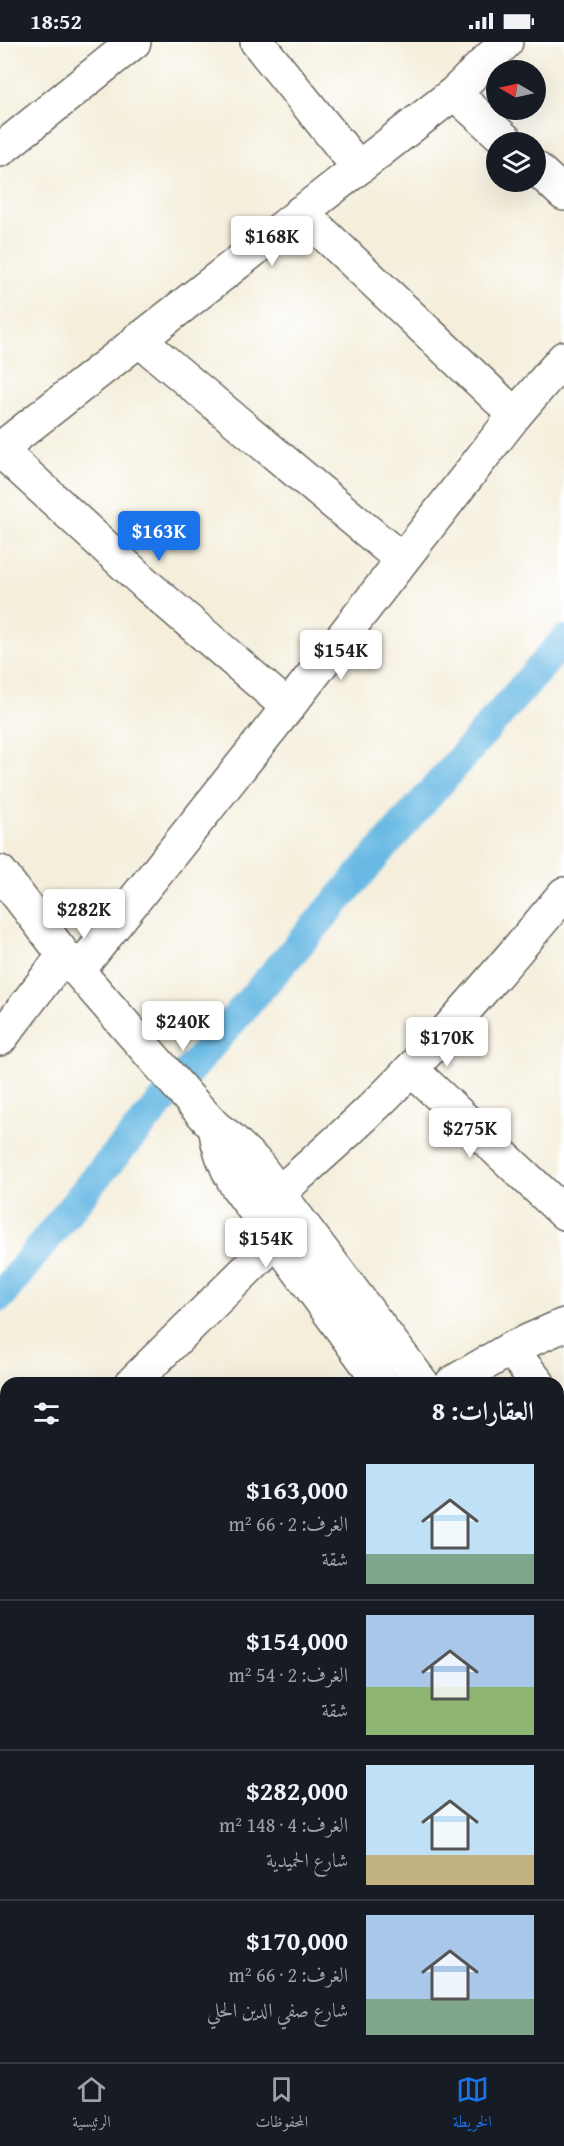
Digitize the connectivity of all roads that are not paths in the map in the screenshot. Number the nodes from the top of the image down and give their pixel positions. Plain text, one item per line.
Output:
1 (134, 42) edge
2 (257, 42) edge
3 (506, 42) edge
4 (454, 93) junction
5 (497, 132) edge
6 (0, 150) edge
7 (358, 167) junction
8 (546, 177) edge
9 (564, 194) edge
10 (302, 212) junction
11 (138, 339) junction
12 (564, 358) edge
13 (515, 415) junction
14 (0, 450) edge
15 (402, 560) junction
16 (288, 707) junction
17 (0, 872) edge
18 (557, 915) edge
19 (71, 963) junction
20 (0, 1039) edge
21 (411, 1069) junction
22 (214, 1127) junction
23 (279, 1193) junction
24 (564, 1213) edge
25 (277, 1240) junction
26 (564, 1325) edge
27 (510, 1349) junction
28 (138, 1377) edge
29 (377, 1377) edge
30 (417, 1377) edge
31 (462, 1377) edge
32 (533, 1377) edge

1 - 6 street
2 - 7 street
3 - 4 street
4 - 5 street
4 - 7 street
7 - 10 street
8 - 9 street
10 - 11 street
10 - 13 street
11 - 14 street
11 - 15 street
12 - 13 street
13 - 15 street
14 - 16 street
15 - 16 street
16 - 19 street
17 - 19 street
18 - 21 street
19 - 20 street
19 - 22 street
21 - 23 street
21 - 24 street
22 - 23 street
22 - 25 street
23 - 30 street
25 - 28 street
25 - 29 street
26 - 27 street
27 - 31 street
27 - 32 street

